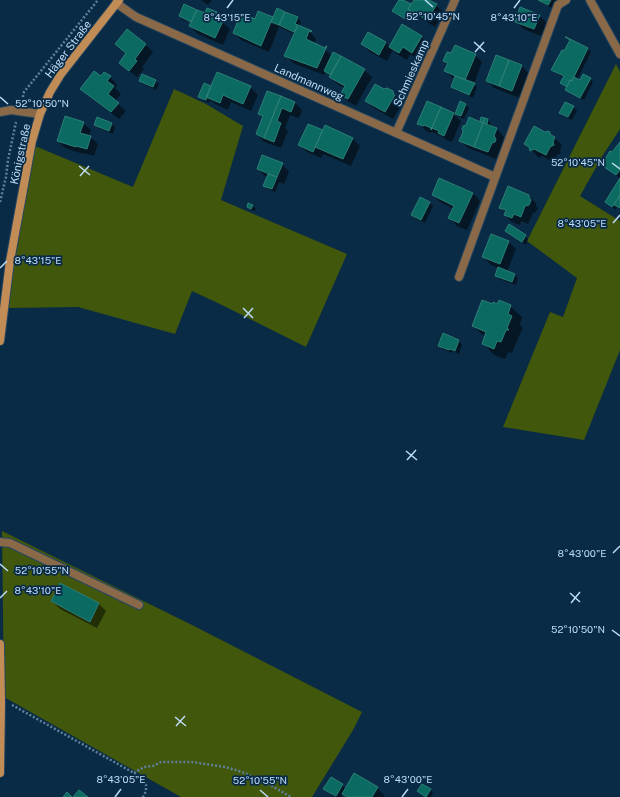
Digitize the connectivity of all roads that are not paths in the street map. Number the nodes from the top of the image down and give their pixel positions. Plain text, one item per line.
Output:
1 (455, 0) edge
2 (566, 0) edge
3 (590, 0) edge
4 (118, 2) edge
5 (620, 54) edge
6 (0, 112) edge
7 (40, 114) junction
8 (396, 133) junction
9 (495, 177) junction
10 (458, 278) dead end
11 (0, 341) edge
12 (0, 542) edge
13 (139, 605) dead end
14 (0, 644) edge
15 (1, 703) edge
16 (0, 773) edge

1 - 8 street, Schmieskamp
2 - 9 street
3 - 5 street
4 - 7 main road, Häger Straße
4 - 8 street, Landmannweg
6 - 7 street
7 - 11 main road, Königstraße
8 - 9 street, Landmannweg
9 - 10 street
12 - 13 street
14 - 15 main road
15 - 16 main road

